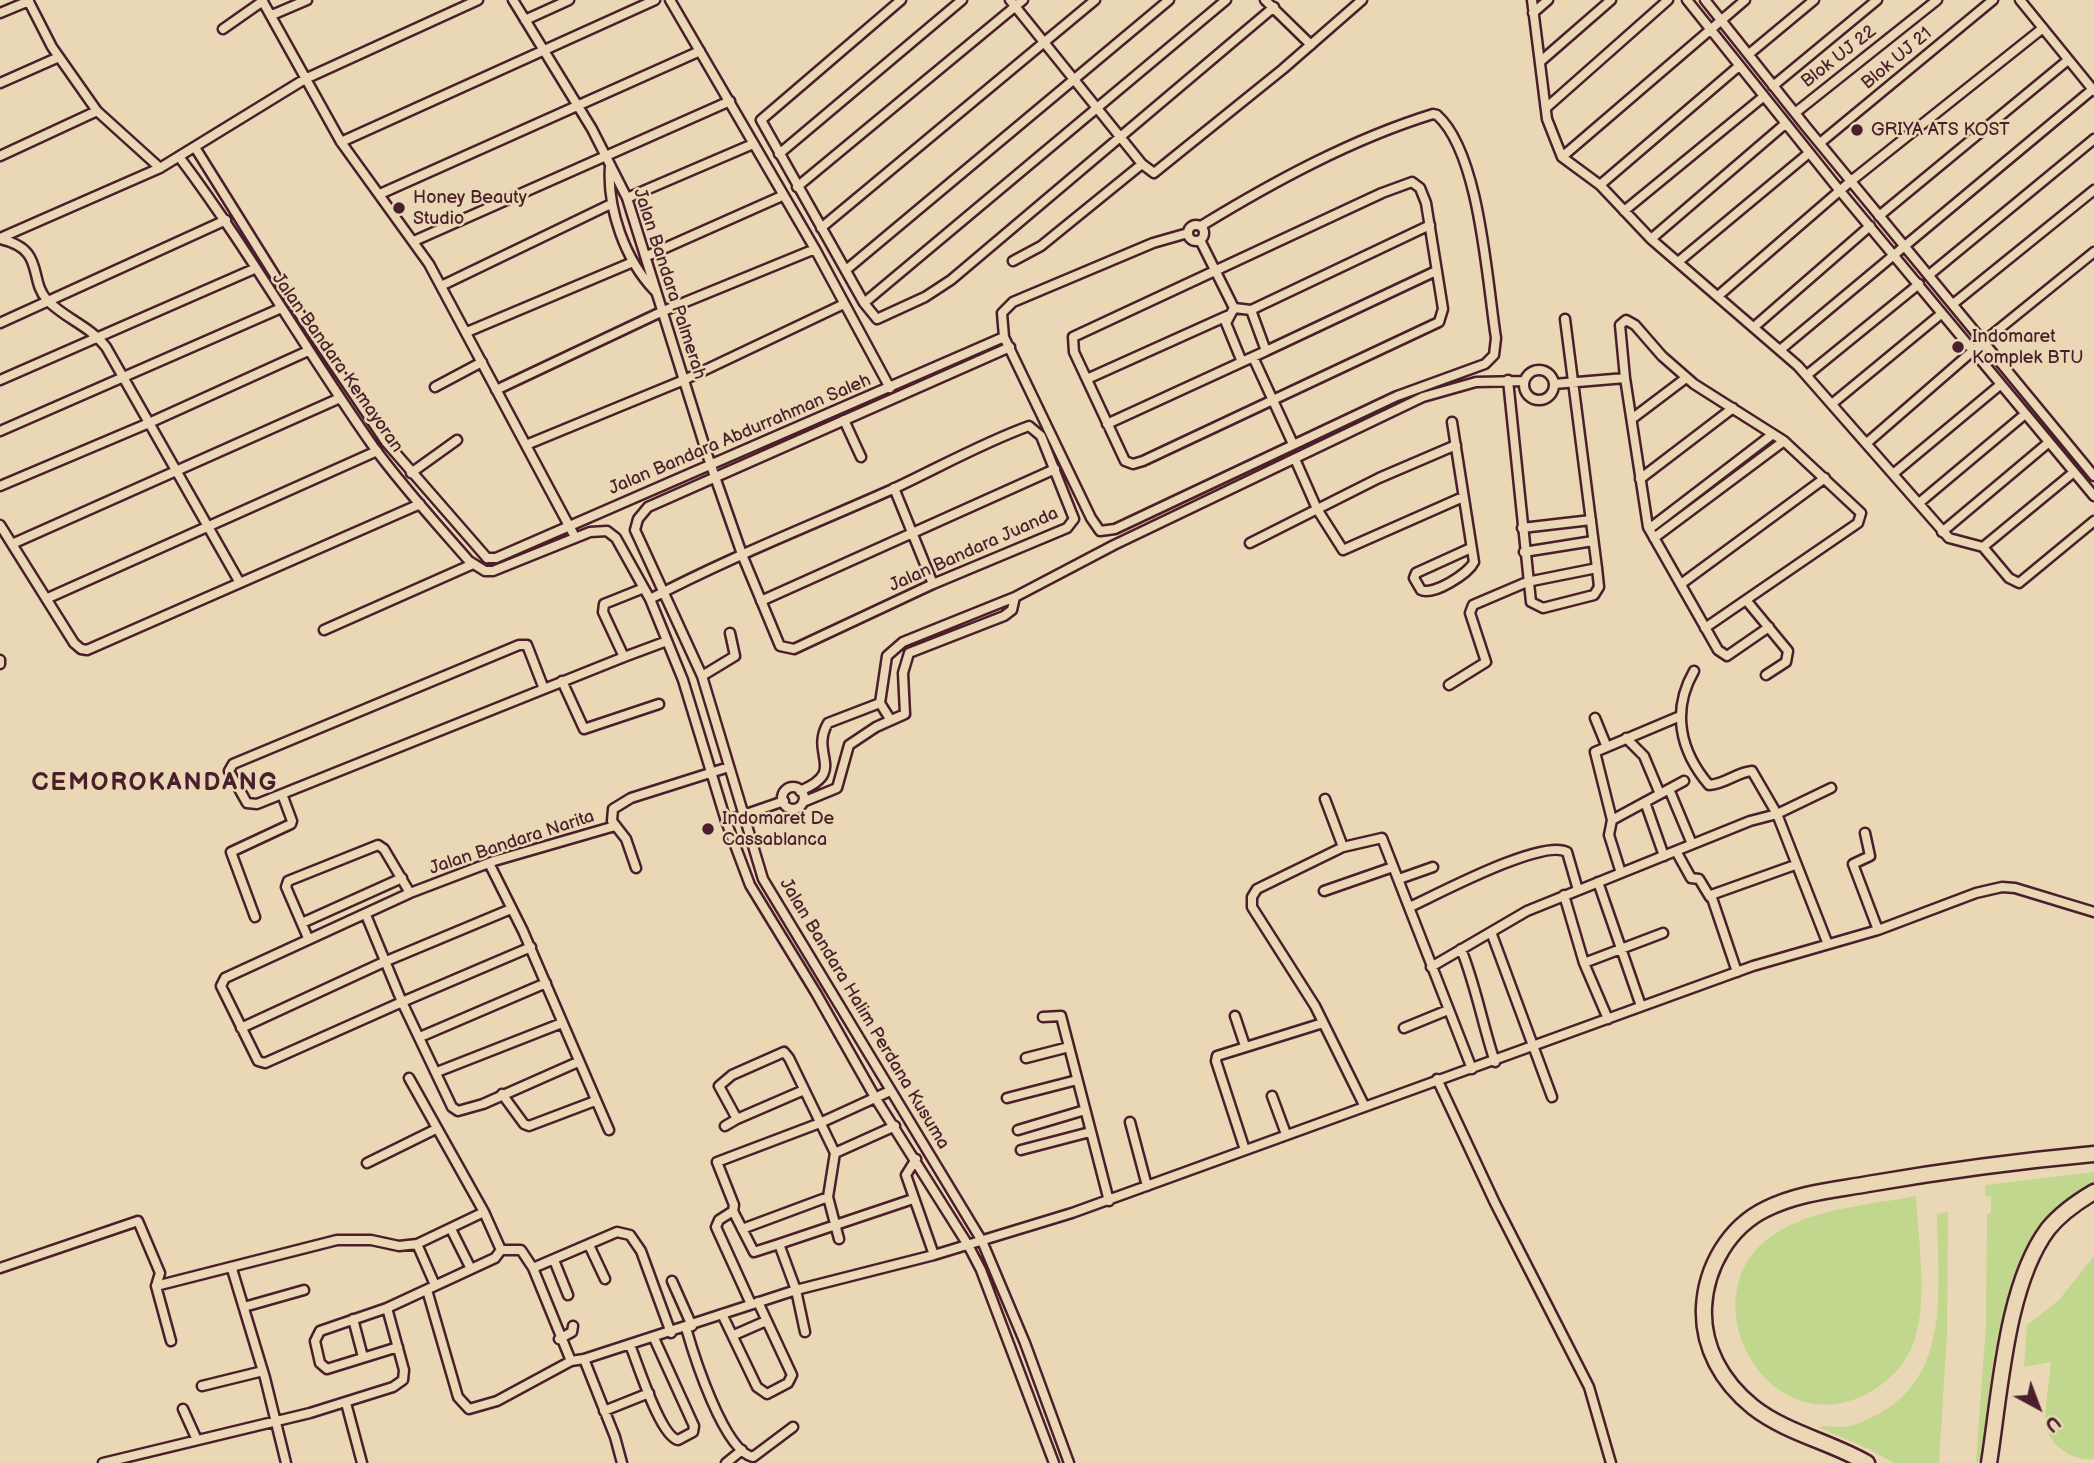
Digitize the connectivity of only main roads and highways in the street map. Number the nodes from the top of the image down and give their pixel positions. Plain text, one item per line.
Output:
1 (2094, 1154) edge
2 (2094, 1192) edge
3 (1867, 1463) edge
4 (1989, 1463) edge

1 - 3 highway
2 - 4 highway

